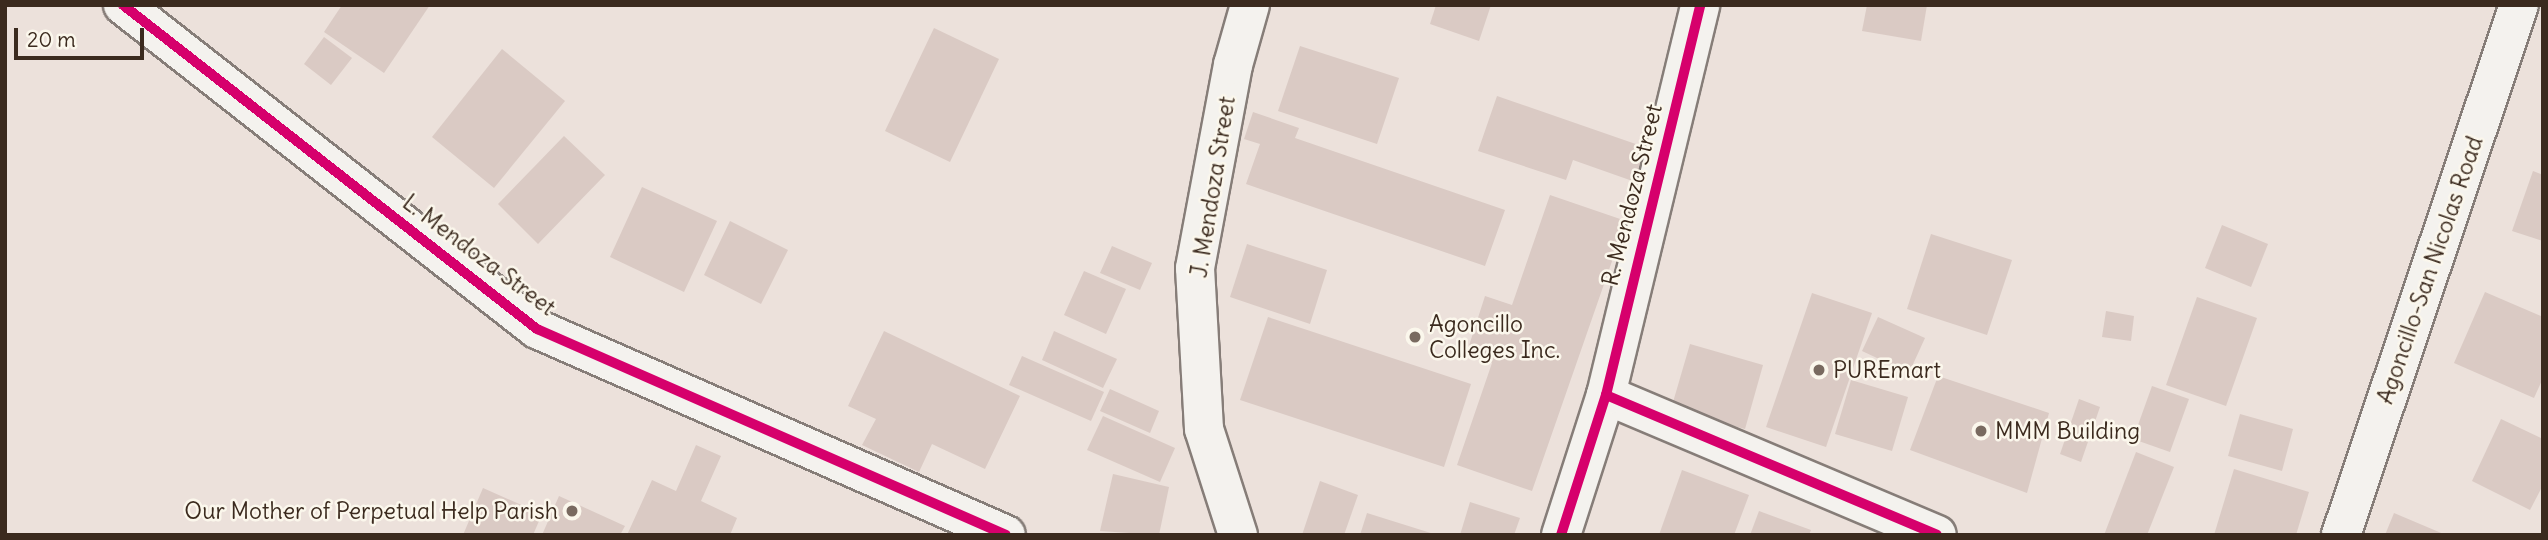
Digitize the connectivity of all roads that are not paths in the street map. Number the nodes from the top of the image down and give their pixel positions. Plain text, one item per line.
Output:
1 (123, 5) edge
2 (1250, 5) edge
3 (1700, 5) edge
4 (2519, 5) edge
5 (1606, 395) junction
6 (1006, 535) edge
7 (1238, 535) edge
8 (1561, 535) edge
9 (1937, 535) edge
10 (2341, 535) edge

1 - 6 street, L. Mendoza Street
2 - 7 street, J. Mendoza Street
3 - 5 street, R. Mendoza Street
4 - 10 street, Agoncillo-San Nicolas Road
5 - 8 street, R. Mendoza Street
5 - 9 street

